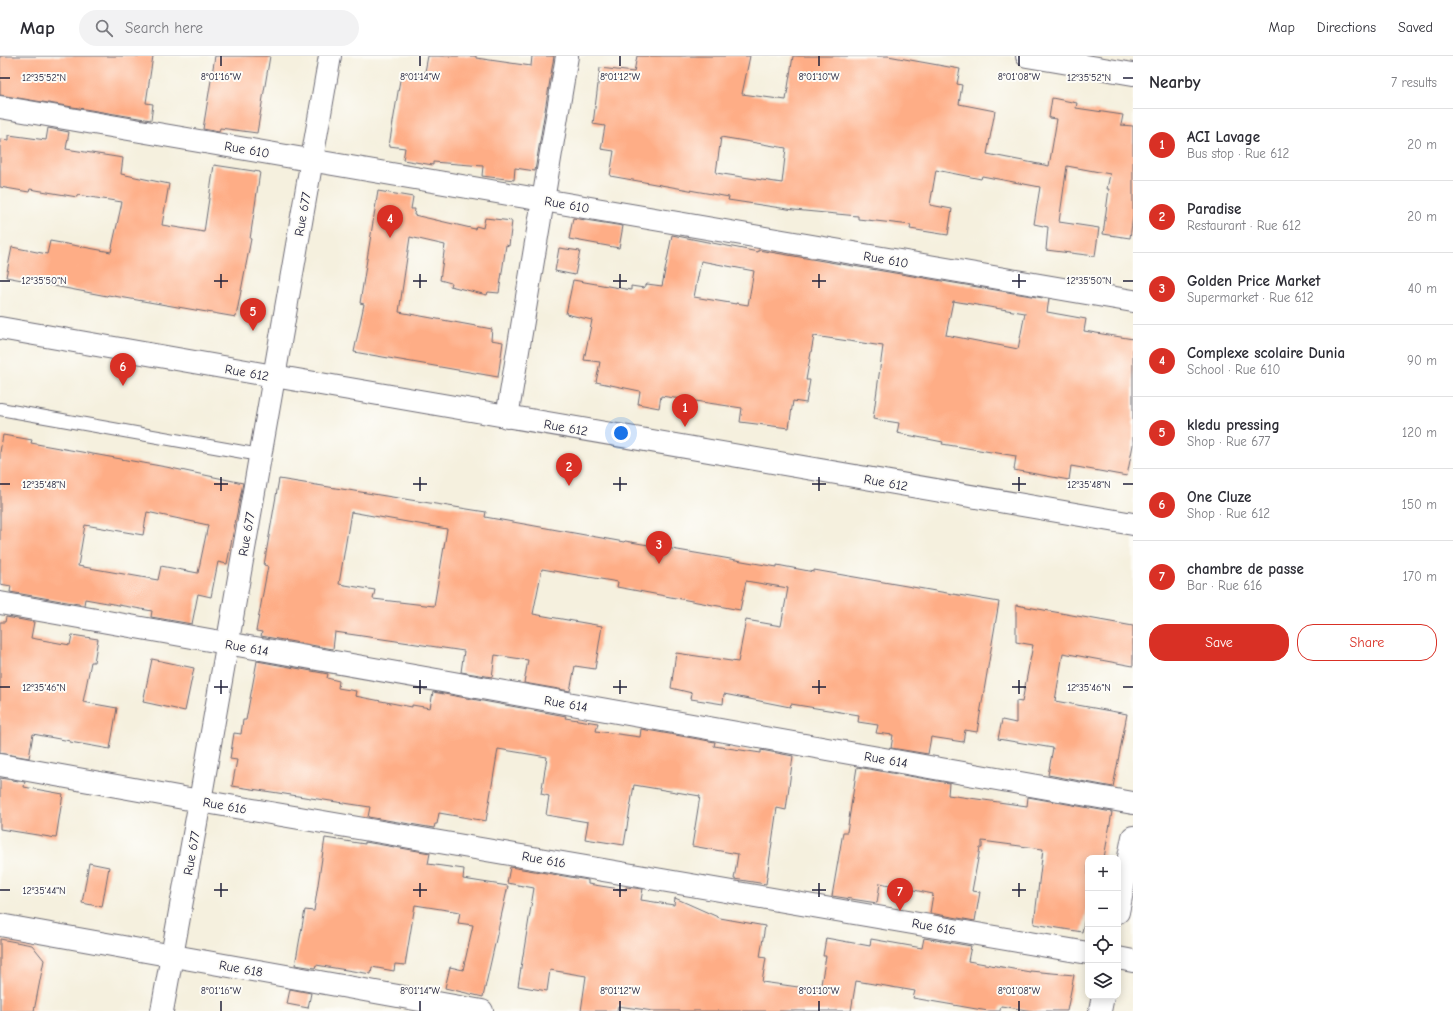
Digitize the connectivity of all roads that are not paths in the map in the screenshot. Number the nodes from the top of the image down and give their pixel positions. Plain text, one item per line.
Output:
1 (330, 56) edge
2 (568, 56) edge
3 (1027, 56) edge
4 (1133, 74) edge
5 (0, 107) edge
6 (312, 160) junction
7 (543, 200) junction
8 (1133, 301) edge
9 (0, 328) edge
10 (274, 376) junction
11 (0, 409) edge
12 (507, 417) junction
13 (260, 455) junction
14 (1133, 524) edge
15 (0, 603) edge
16 (227, 643) junction
17 (0, 765) edge
18 (200, 801) junction
19 (1133, 803) edge
20 (1133, 837) edge
21 (1121, 897) edge
22 (0, 925) edge
23 (1085, 952) edge
24 (172, 956) junction
25 (1121, 959) edge
26 (1133, 961) edge
27 (1102, 999) edge
28 (162, 1011) edge
29 (482, 1011) edge
30 (1100, 1011) edge

1 - 6 street, Rue 677
2 - 7 street
3 - 4 street
5 - 6 street, Rue 610
6 - 7 street, Rue 610
6 - 10 street, Rue 677
7 - 8 street, Rue 610
7 - 12 street
9 - 10 street, Rue 612
10 - 12 street, Rue 612
10 - 13 street, Rue 677
11 - 13 lane
12 - 14 street, Rue 612
13 - 16 street, Rue 677
15 - 16 street, Rue 614
16 - 18 street, Rue 677
16 - 19 street, Rue 614
17 - 18 street, Rue 616
18 - 23 street, Rue 616
18 - 24 street, Rue 677
20 - 21 street
22 - 24 street, Rue 618
24 - 28 street, Rue 677
24 - 29 street, Rue 618
25 - 26 street
27 - 30 street

